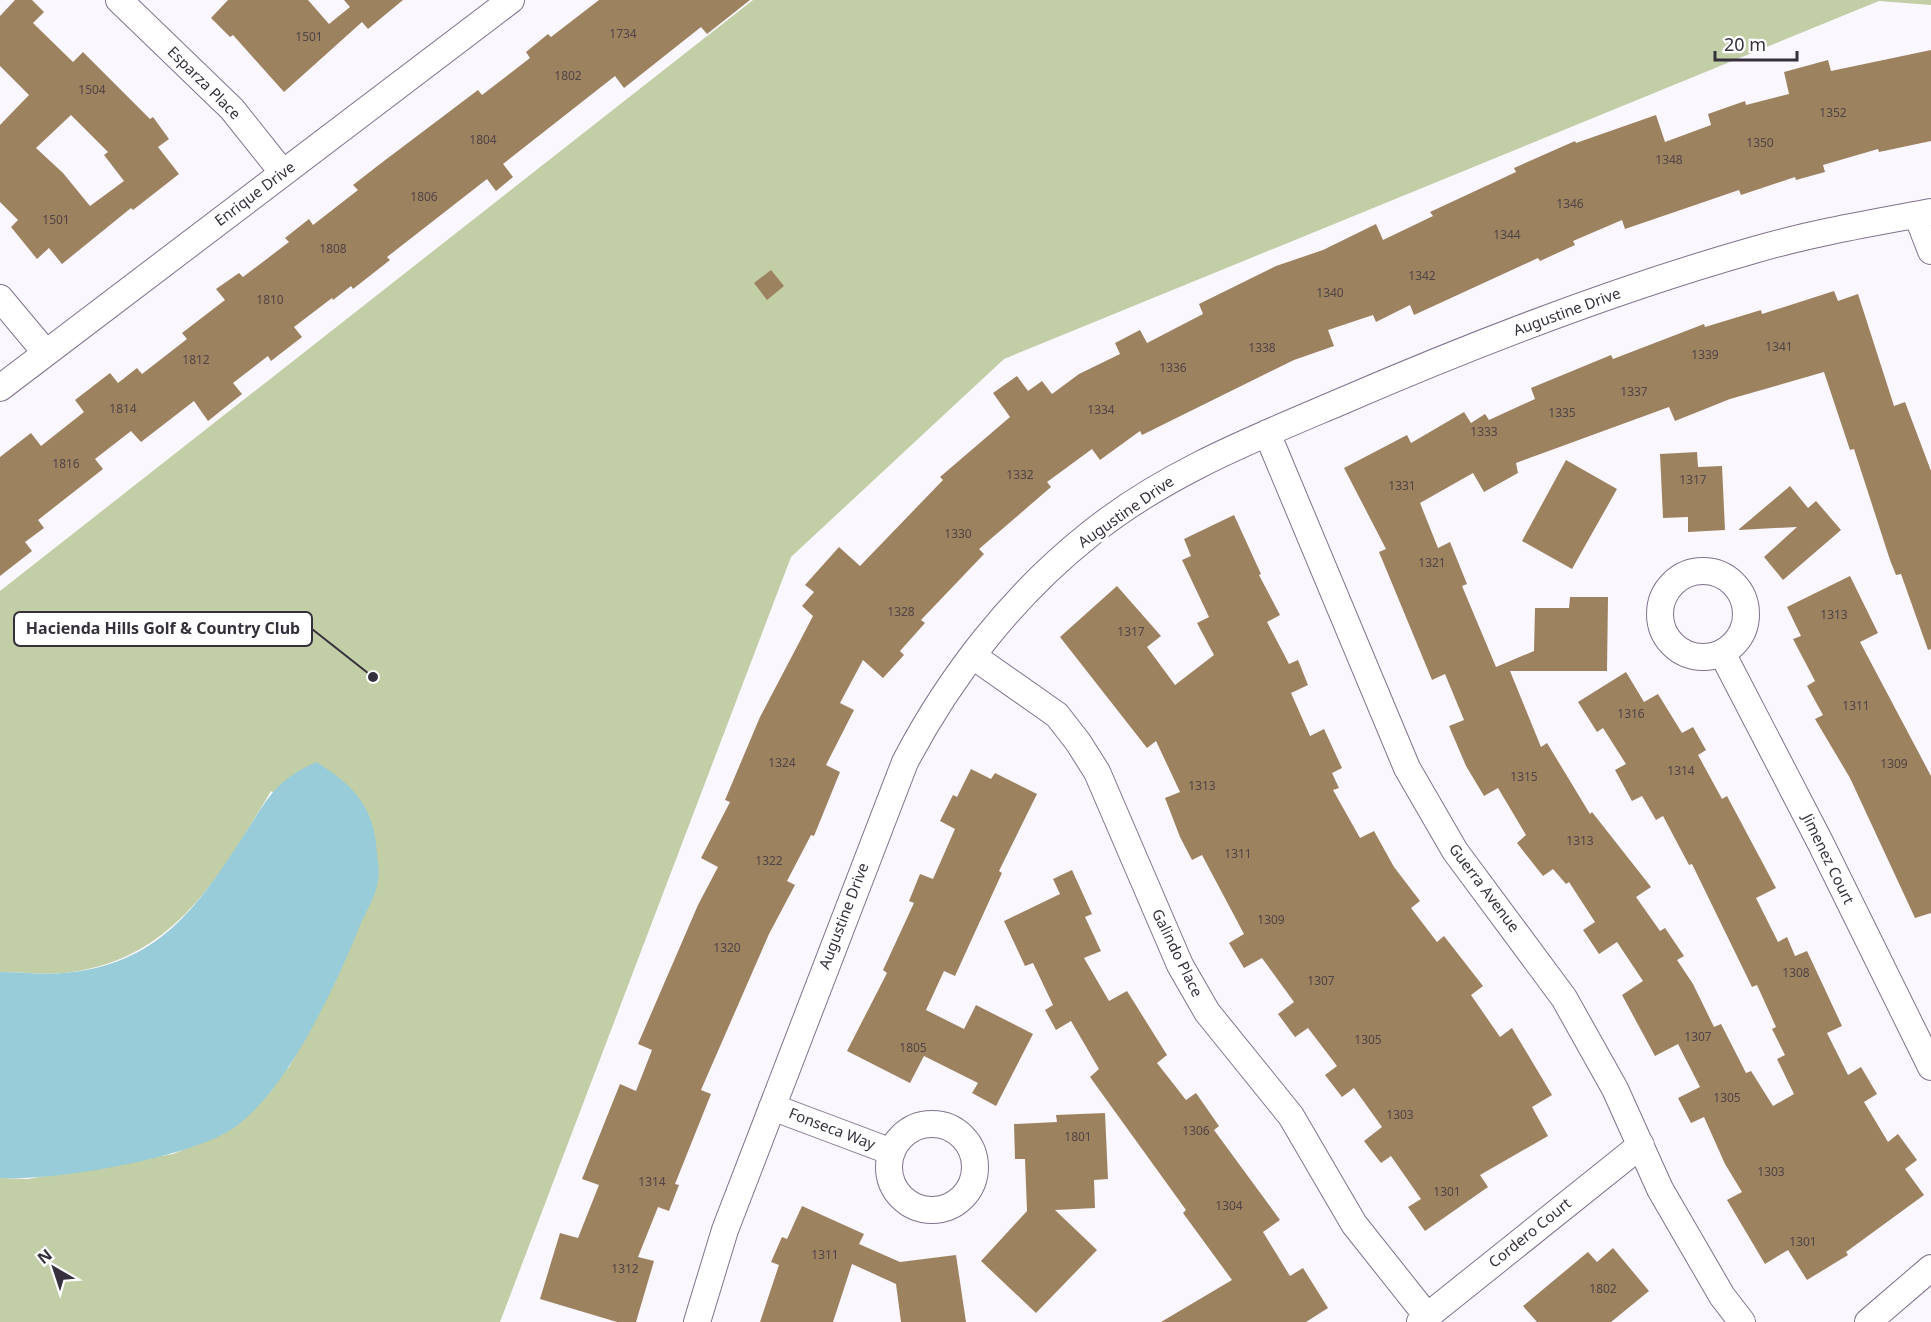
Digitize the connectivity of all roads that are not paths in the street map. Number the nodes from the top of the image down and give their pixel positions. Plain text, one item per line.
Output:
1 (119, 0) edge
2 (511, 0) edge
3 (283, 173) junction
4 (1924, 213) edge
5 (1931, 251) edge
6 (0, 298) edge
7 (46, 353) junction
8 (0, 388) edge
9 (1267, 433) junction
10 (1722, 653) dead end
11 (973, 656) junction
12 (1931, 1067) edge
13 (772, 1107) junction
14 (1641, 1145) junction
15 (892, 1152) dead end
16 (1931, 1268) edge
17 (1423, 1319) edge
18 (697, 1322) edge
19 (1742, 1322) edge
20 (1868, 1322) edge

1 - 3 street, Esparza Place
2 - 3 street, Enrique Drive
3 - 7 street, Enrique Drive
4 - 5 street
4 - 9 street, Augustine Drive
6 - 7 street
7 - 8 street, Enrique Drive
9 - 11 street, Augustine Drive
9 - 14 street, Guerra Avenue
10 - 12 street, Jimenez Court
11 - 13 street, Augustine Drive
11 - 17 street, Galindo Place
13 - 15 street, Fonseca Way
13 - 18 street, Augustine Drive
14 - 17 street, Cordero Court
14 - 19 street, Guerra Avenue
16 - 20 street

